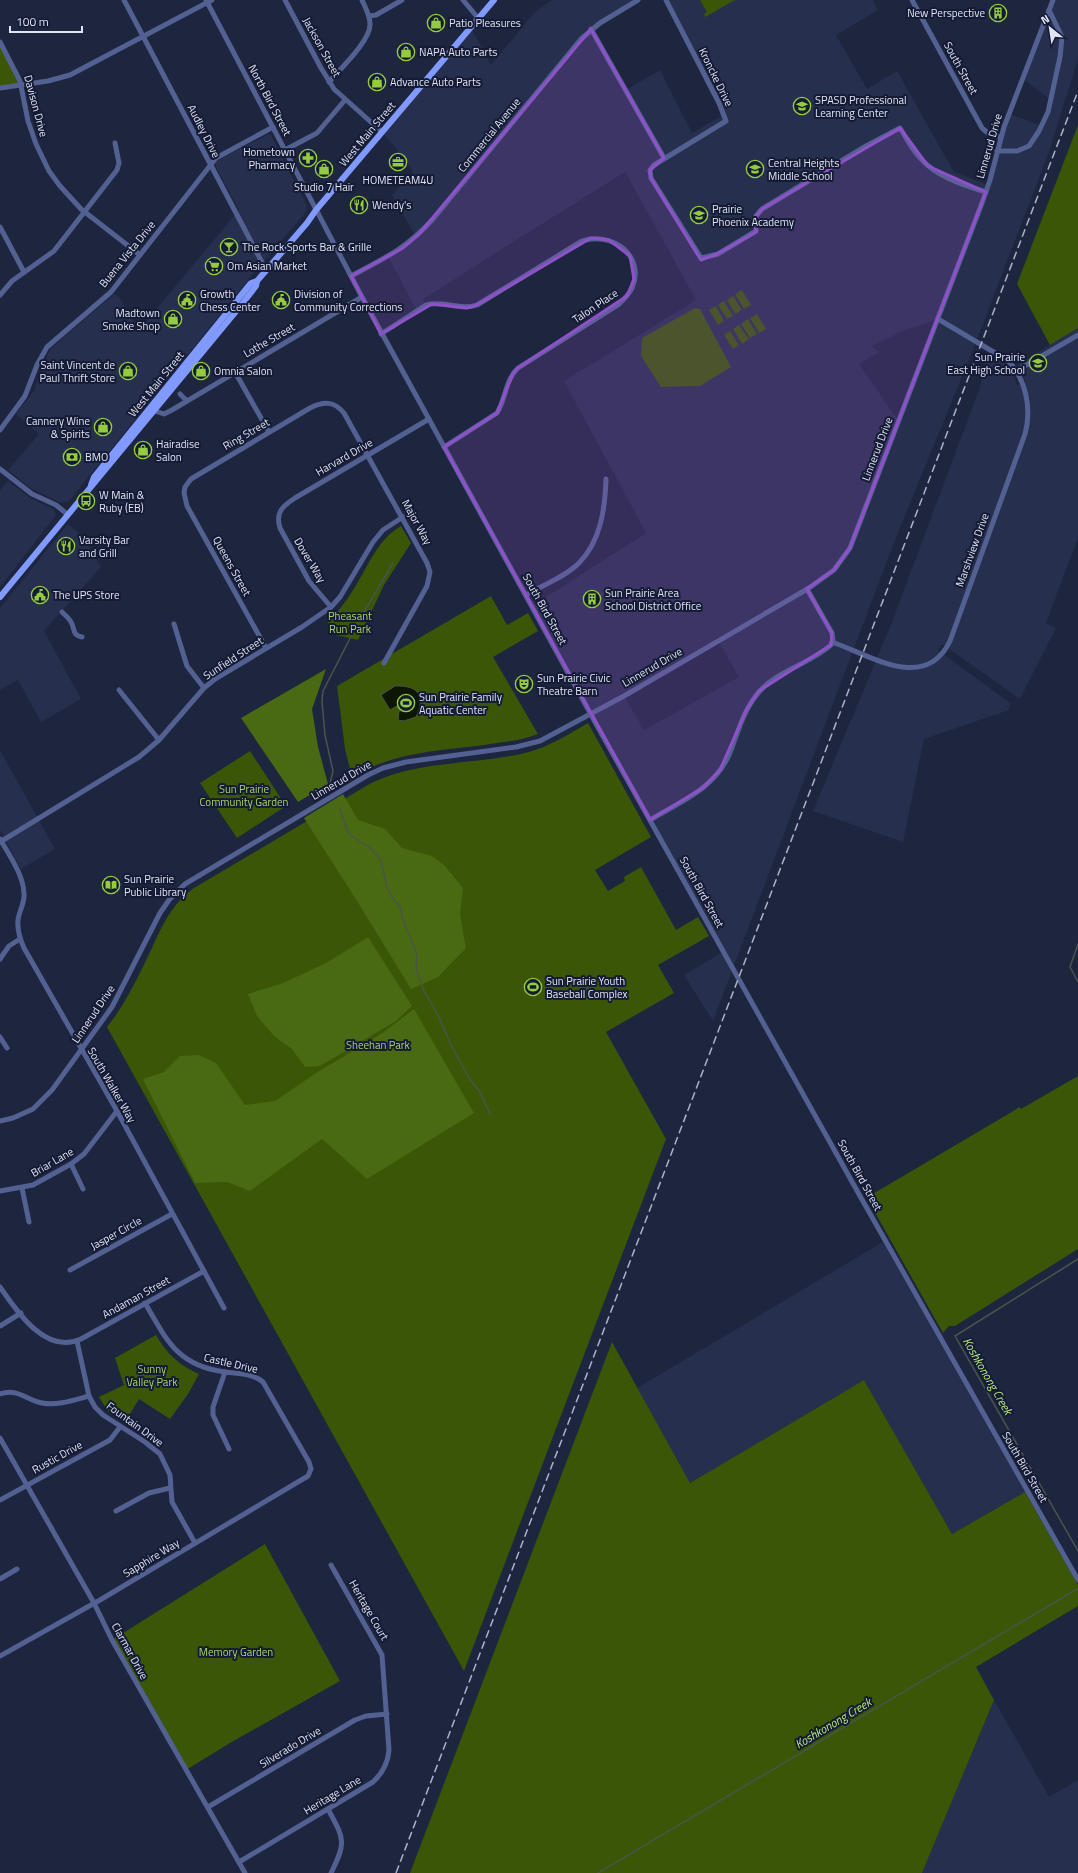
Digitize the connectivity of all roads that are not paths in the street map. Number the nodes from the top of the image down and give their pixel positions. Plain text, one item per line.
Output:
1 (124, 0) edge
2 (284, 0) edge
3 (362, 0) edge
4 (402, 0) edge
5 (463, 0) edge
6 (494, 0) edge
7 (638, 0) edge
8 (666, 0) edge
9 (912, 0) edge
10 (1053, 0) edge
11 (208, 1) edge
12 (1049, 10) junction
13 (369, 16) junction
14 (478, 18) junction
15 (592, 30) junction
16 (143, 37) junction
17 (0, 42) edge
18 (329, 82) junction
19 (21, 84) junction
20 (0, 88) edge
21 (345, 100) junction
22 (273, 127) junction
23 (382, 132) junction
24 (1000, 137) junction
25 (115, 143) dead end
26 (285, 150) junction
27 (997, 151) junction
28 (664, 158) junction
29 (210, 164) junction
30 (986, 192) junction
31 (316, 210) junction
32 (85, 212) junction
33 (0, 227) edge
34 (140, 255) junction
35 (266, 270) junction
36 (24, 272) junction
37 (351, 276) junction
38 (257, 281) junction
39 (0, 295) edge
40 (362, 297) junction
41 (938, 319) junction
42 (381, 334) junction
43 (1078, 335) edge
44 (1016, 371) junction
45 (235, 372) junction
46 (180, 394) dead end
47 (187, 401) junction
48 (326, 402) joint
49 (155, 411) junction
50 (429, 419) junction
51 (0, 430) edge
52 (269, 432) junction
53 (444, 447) junction
54 (368, 455) junction
55 (0, 469) edge
56 (606, 479) dead end
57 (91, 486) junction
58 (184, 493) joint
59 (67, 514) junction
60 (403, 517) junction
61 (278, 520) joint
62 (807, 589) junction
63 (526, 595) junction
64 (0, 598) edge
65 (331, 607) junction
66 (62, 612) dead end
67 (174, 624) dead end
68 (82, 638) dead end
69 (832, 642) junction
70 (266, 648) junction
71 (384, 663) dead end
72 (204, 688) junction
73 (119, 690) dead end
74 (590, 712) junction
75 (159, 740) junction
76 (650, 820) junction
77 (0, 841) edge
78 (20, 939) junction
79 (0, 958) edge
80 (0, 1037) edge
81 (7, 1048) dead end
82 (81, 1050) junction
83 (117, 1111) junction
84 (0, 1121) edge
85 (71, 1164) junction
86 (22, 1188) junction
87 (84, 1189) dead end
88 (0, 1191) edge
89 (172, 1214) junction
90 (29, 1222) dead end
91 (70, 1270) dead end
92 (204, 1271) junction
93 (0, 1287) edge
94 (145, 1303) junction
95 (224, 1308) dead end
96 (21, 1313) junction
97 (0, 1326) edge
98 (77, 1341) junction
99 (225, 1372) junction
100 (0, 1394) edge
101 (89, 1396) junction
102 (120, 1427) junction
103 (0, 1438) edge
104 (229, 1449) dead end
105 (310, 1472) joint
106 (27, 1485) junction
107 (170, 1488) junction
108 (0, 1500) edge
109 (116, 1511) dead end
110 (195, 1543) junction
111 (331, 1565) dead end
112 (17, 1569) dead end
113 (0, 1579) edge
114 (1078, 1580) edge
115 (94, 1603) junction
116 (0, 1656) edge
117 (387, 1714) junction
118 (208, 1807) junction
119 (328, 1809) junction
120 (238, 1862) junction
121 (245, 1873) edge
122 (331, 1873) edge

1 - 16 street, Audley Drive
2 - 18 street, Jackson Street
3 - 13 street
4 - 13 street
5 - 14 street
6 - 14 main road, West Main Street
7 - 15 street, Commercial Avenue
8 - 28 street, Kroncke Drive
9 - 24 street, South Street
10 - 12 street, Linnerud Drive
11 - 16 street
11 - 22 street, North Bird Street
12 - 24 street, Linnerud Drive
12 - 27 street
13 - 18 street
14 - 23 main road, West Main Street
15 - 28 street
15 - 37 street, Commercial Avenue
16 - 19 street
16 - 29 street, Audley Drive
17 - 19 street, Davison Drive
18 - 21 street, Jackson Street
19 - 20 street
19 - 32 street, Davison Drive
21 - 23 street, Jackson Street
21 - 26 street
22 - 26 street, North Bird Street
22 - 29 street, Buena Vista Drive
23 - 31 main road, West Main Street
24 - 27 street, Linnerud Drive
25 - 32 street
26 - 31 street, North Bird Street
27 - 30 street, Linnerud Drive
28 - 30 street, Kroncke Drive
29 - 34 street, Buena Vista Drive
29 - 35 street, Audley Drive
30 - 41 street, Linnerud Drive
31 - 35 main road, West Main Street
31 - 37 street, South Bird Street
32 - 34 street, Davison Drive
32 - 36 street
33 - 36 street
34 - 51 street, Buena Vista Drive
35 - 38 main road, West Main Street
36 - 39 street
37 - 40 street, South Bird Street
38 - 49 main road, West Main Street
38 - 57 main road, West Main Street
40 - 42 street, South Bird Street
40 - 45 street, Lothe Street
41 - 44 street, Marshview Drive
41 - 62 street, Linnerud Drive
42 - 50 street, South Bird Street
42 - 53 street, Talon Place
43 - 44 street
44 - 69 street, Marshview Drive
45 - 47 street, Lothe Street
45 - 52 street
46 - 47 street
47 - 49 street, Lothe Street
48 - 52 street, Ring Street
48 - 54 street, Major Way
49 - 57 main road, West Main Street
50 - 53 street, South Bird Street
50 - 54 street, Harvard Drive
52 - 58 street, Ring Street
53 - 63 street, South Bird Street
54 - 60 street, Major Way
54 - 61 street, Harvard Drive
55 - 59 street
56 - 63 street
57 - 59 main road, West Main Street
58 - 70 street, Queens Street
59 - 64 main road, West Main Street
60 - 65 street, Sunfield Street
60 - 71 street, Major Way
61 - 65 street, Dover Way
62 - 69 street
62 - 74 street, Linnerud Drive
63 - 74 street, South Bird Street
65 - 70 street, Sunfield Street
66 - 68 street
67 - 72 street
69 - 76 street
70 - 72 street, Sunfield Street
72 - 75 street, Sunfield Street
73 - 75 street
74 - 76 street, South Bird Street
74 - 82 street, Linnerud Drive
75 - 77 street, Sunfield Street
76 - 114 street, South Bird Street
77 - 78 street, South Walker Way
78 - 79 street
78 - 82 street, South Walker Way
80 - 81 street
82 - 83 street, South Walker Way
82 - 84 street, Linnerud Drive
83 - 85 street, Briar Lane
83 - 89 street, South Walker Way
85 - 86 street, Briar Lane
85 - 87 street
86 - 88 street, Briar Lane
86 - 90 street
89 - 91 street, Jasper Circle
89 - 92 street, South Walker Way
92 - 94 street, Andaman Street
92 - 95 street, South Walker Way
93 - 96 street
94 - 98 street, Andaman Street
94 - 99 street, Castle Drive
96 - 97 street
96 - 98 street
98 - 101 street, Fountain Drive
99 - 104 street
99 - 105 street, Castle Drive
100 - 101 street
101 - 102 street, Fountain Drive
102 - 106 street, Rustic Drive
102 - 107 street, Fountain Drive
103 - 106 street, Clarmar Drive
105 - 110 street, Sapphire Way
106 - 108 street, Rustic Drive
106 - 115 street, Clarmar Drive
107 - 109 street
107 - 110 street, Fountain Drive
110 - 115 street, Sapphire Way
111 - 117 street, Heritage Court
112 - 113 street
115 - 116 street, Sapphire Way
115 - 118 street, Clarmar Drive
117 - 118 street, Silverado Drive
117 - 119 street, Heritage Lane
118 - 120 street, Clarmar Drive
119 - 120 street, Heritage Lane
119 - 122 street
120 - 121 street, Clarmar Drive

